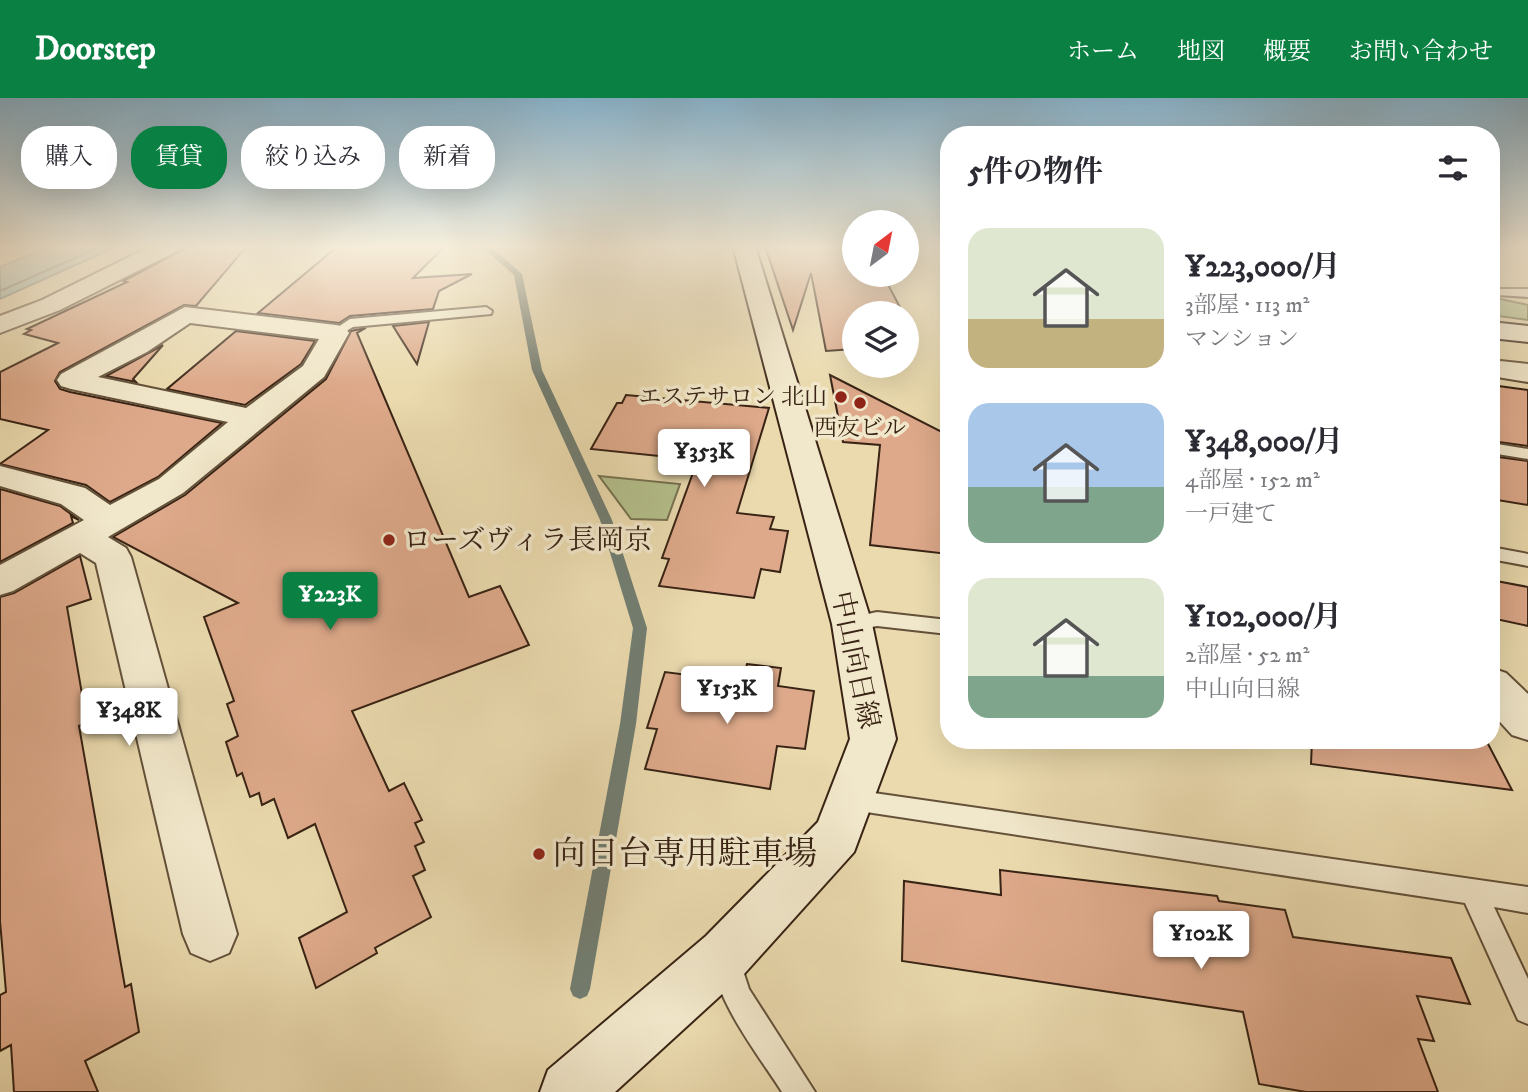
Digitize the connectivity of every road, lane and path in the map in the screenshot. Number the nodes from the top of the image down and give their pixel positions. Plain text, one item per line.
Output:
1 (76, 292) edge
2 (757, 292) edge
3 (486, 311) dead end
4 (0, 325) edge
5 (1500, 331) edge
6 (336, 333) junction
7 (1528, 334) edge
8 (1500, 369) edge
9 (1528, 373) edge
10 (252, 418) junction
11 (1500, 449) edge
12 (1528, 454) edge
13 (0, 476) edge
14 (95, 529) junction
15 (1500, 555) edge
16 (1528, 560) edge
17 (0, 582) edge
18 (852, 624) junction
19 (940, 626) edge
20 (1500, 694) edge
21 (1528, 722) edge
22 (853, 800) junction
23 (1474, 893) junction
24 (1528, 900) edge
25 (211, 934) dead end
26 (725, 955) junction
27 (1528, 1010) edge
28 (570, 1092) edge
29 (800, 1092) edge

1 - 4 street
2 - 18 street, 中山向日線
3 - 6 lane
5 - 7 street
6 - 10 street
6 - 10 street
8 - 9 street
10 - 14 street
11 - 12 lane
13 - 14 street
14 - 17 street
14 - 25 street
15 - 16 lane
18 - 19 lane
18 - 22 street, 中山向日線
20 - 21 street
22 - 23 lane
22 - 26 street, 中山向日線
23 - 24 lane
23 - 27 lane
26 - 28 street, 中山向日線
26 - 29 lane

